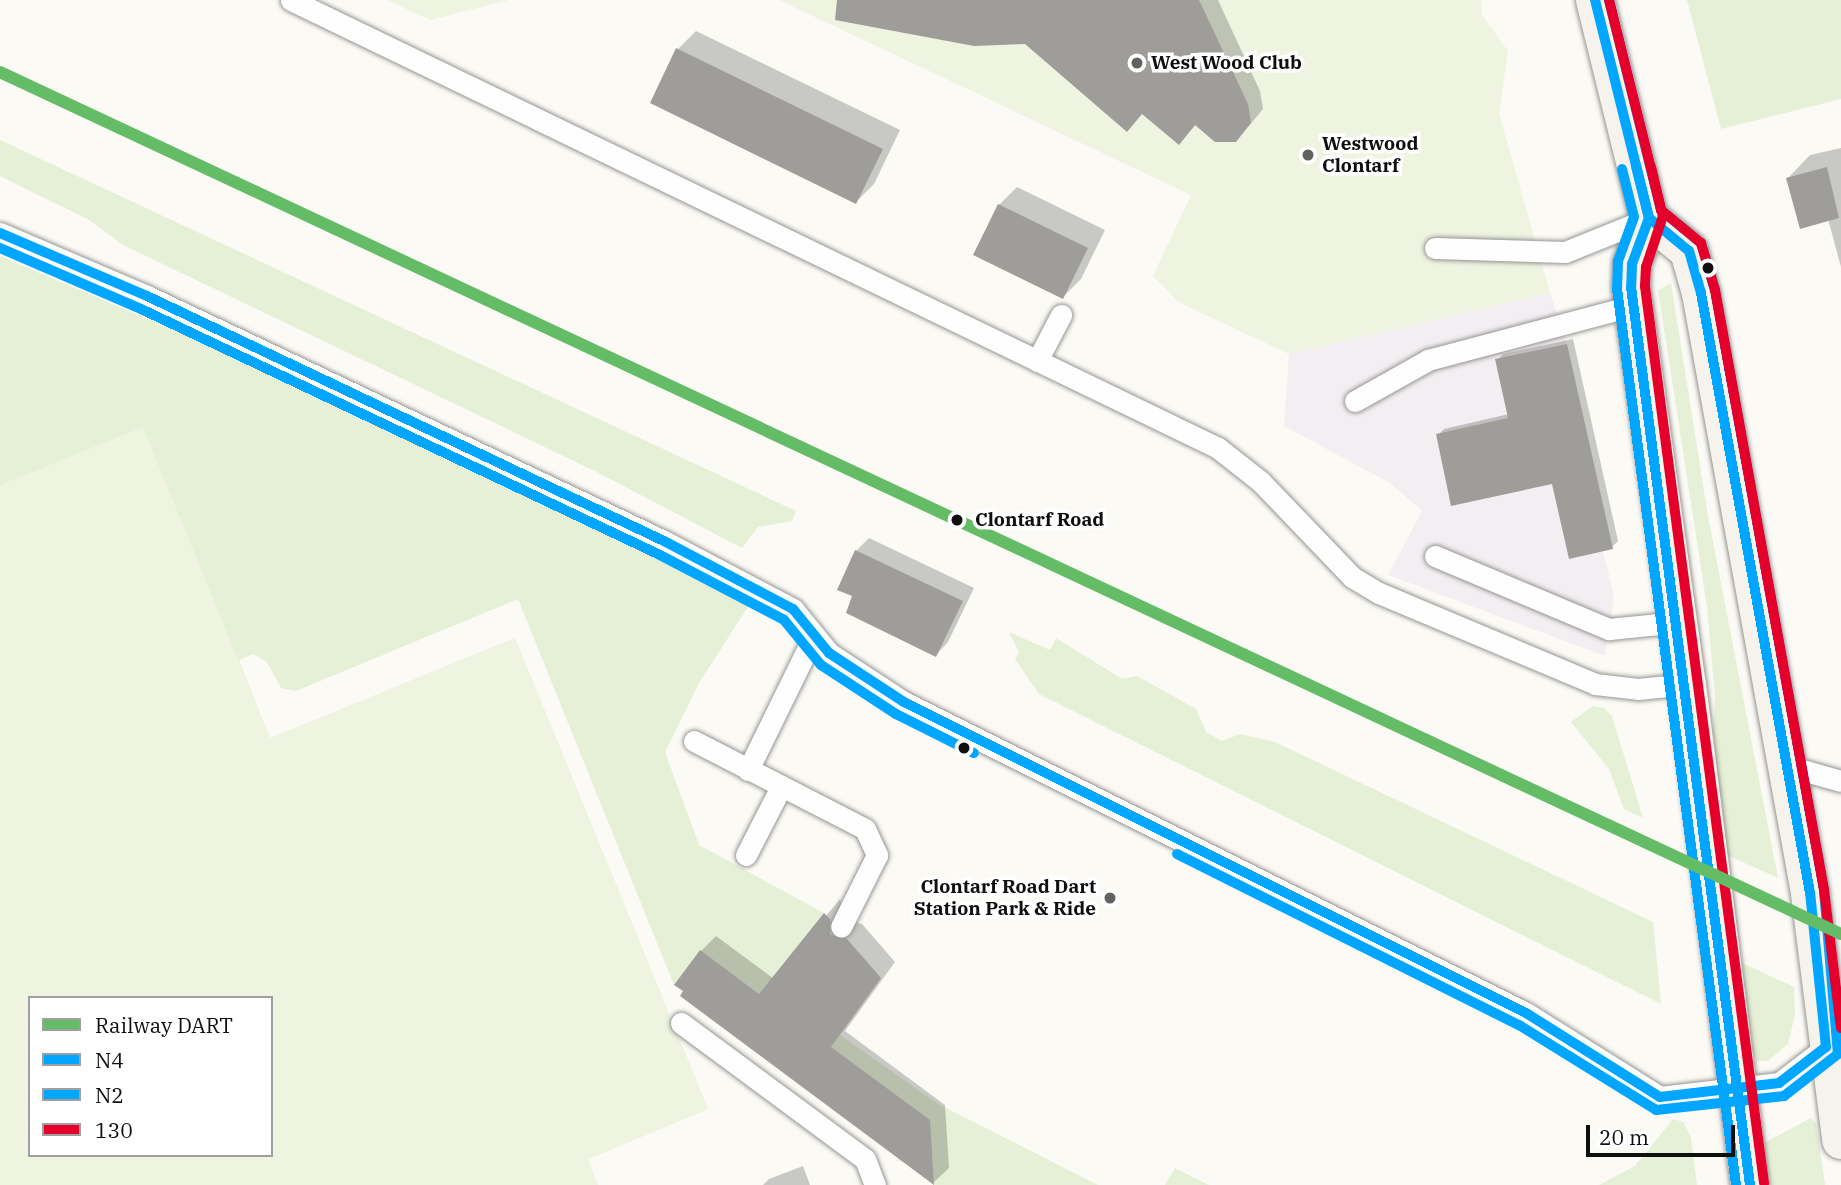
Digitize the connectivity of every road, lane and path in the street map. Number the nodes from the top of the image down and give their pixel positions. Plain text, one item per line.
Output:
1 (291, 0) edge
2 (1595, 0) edge
3 (1649, 218) junction
4 (0, 233) edge
5 (1435, 248) dead end
6 (1634, 304) junction
7 (1061, 315) dead end
8 (1037, 360) junction
9 (1355, 401) dead end
10 (1434, 556) dead end
11 (1679, 622) junction
12 (814, 635) junction
13 (1688, 684) junction
14 (694, 741) dead end
15 (1788, 766) junction
16 (748, 770) junction
17 (1841, 781) edge
18 (781, 787) junction
19 (746, 855) dead end
20 (841, 927) dead end
21 (681, 1023) dead end
22 (1826, 1047) junction
23 (1737, 1089) junction
24 (1841, 1140) edge
25 (875, 1185) edge
26 (1750, 1185) edge

1 - 8 lane
2 - 3 main road
3 - 5 lane
3 - 6 main road
3 - 15 main road
4 - 12 lane
6 - 9 lane
6 - 11 main road
7 - 8 lane
8 - 13 lane
10 - 11 lane
11 - 13 main road
12 - 16 lane
12 - 23 lane
13 - 23 main road
14 - 16 lane
15 - 17 lane
15 - 22 main road
16 - 18 lane
18 - 19 lane
18 - 20 lane
21 - 25 lane
22 - 23 lane
22 - 24 main road
23 - 26 main road

